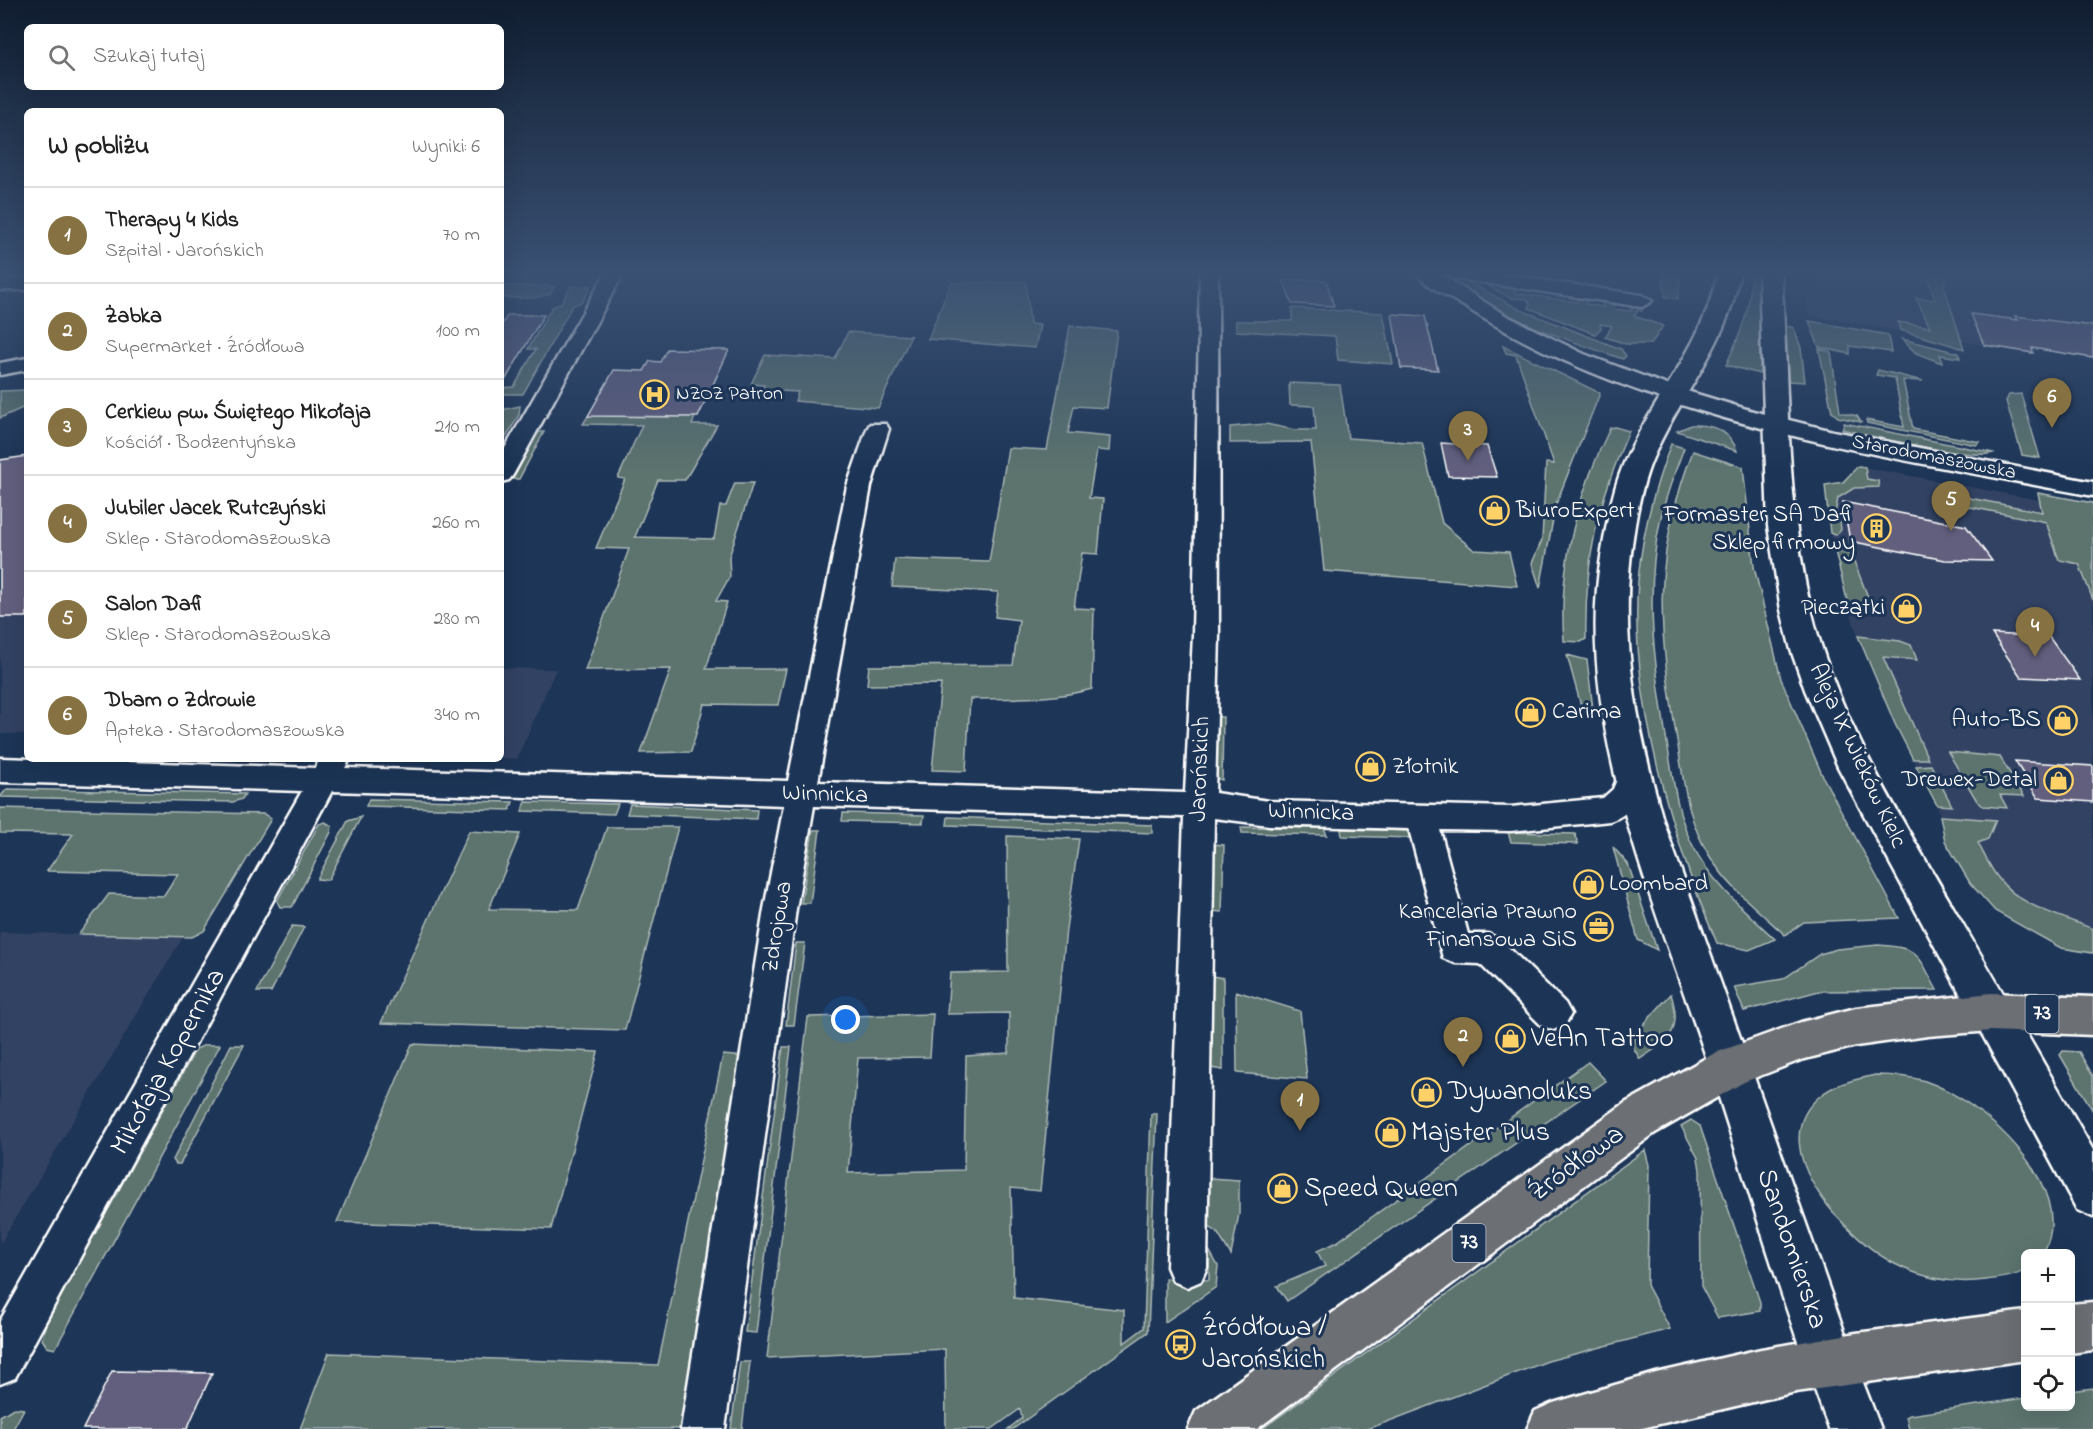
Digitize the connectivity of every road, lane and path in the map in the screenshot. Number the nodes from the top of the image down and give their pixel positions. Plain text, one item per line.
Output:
1 (578, 339) edge
2 (1208, 339) edge
3 (1539, 339) edge
4 (1709, 339) edge
5 (1773, 339) edge
6 (24, 365) edge
7 (0, 369) edge
8 (1675, 393) junction
9 (1776, 423) junction
10 (878, 429) dead end
11 (504, 470) edge
12 (2093, 489) edge
13 (330, 769) edge
14 (0, 770) edge
15 (1632, 778) junction
16 (802, 795) junction
17 (1200, 805) junction
18 (1421, 816) junction
19 (1991, 1012) junction
20 (1553, 1014) dead end
21 (2093, 1016) edge
22 (1730, 1067) junction
23 (2093, 1194) edge
24 (1187, 1267) dead end
25 (2093, 1326) edge
26 (2075, 1328) edge
27 (2021, 1336) edge
28 (1830, 1362) junction
29 (0, 1363) edge
30 (703, 1429) edge
31 (1214, 1429) edge
32 (1553, 1429) edge
33 (1855, 1429) edge

1 - 11 street
2 - 17 street, Jarońskich
3 - 8 street, Starodomaszowska
4 - 8 main road
5 - 9 main road, Aleja IX Wieków Kielc
6 - 7 street
8 - 9 street, Starodomaszowska
8 - 15 main road
9 - 12 street, Starodomaszowska
9 - 19 main road, Aleja IX Wieków Kielc
10 - 16 street, Zdrojowa
13 - 14 street, Winnicka
13 - 16 street, Winnicka
13 - 29 street, Mikołaja Kopernika
15 - 18 street, Winnicka
15 - 22 main road
16 - 17 street, Winnicka
16 - 30 street, Zdrojowa
17 - 18 street, Winnicka
17 - 24 street, Jarońskich
18 - 20 street
19 - 21 main road, 73
19 - 22 main road, Źródłowa / 73
19 - 23 main road, Aleja IX Wieków Kielc
22 - 28 main road, Sandomierska
22 - 31 main road, Źródłowa / 73
25 - 26 main road
27 - 28 main road
28 - 32 main road
28 - 33 main road, Sandomierska

